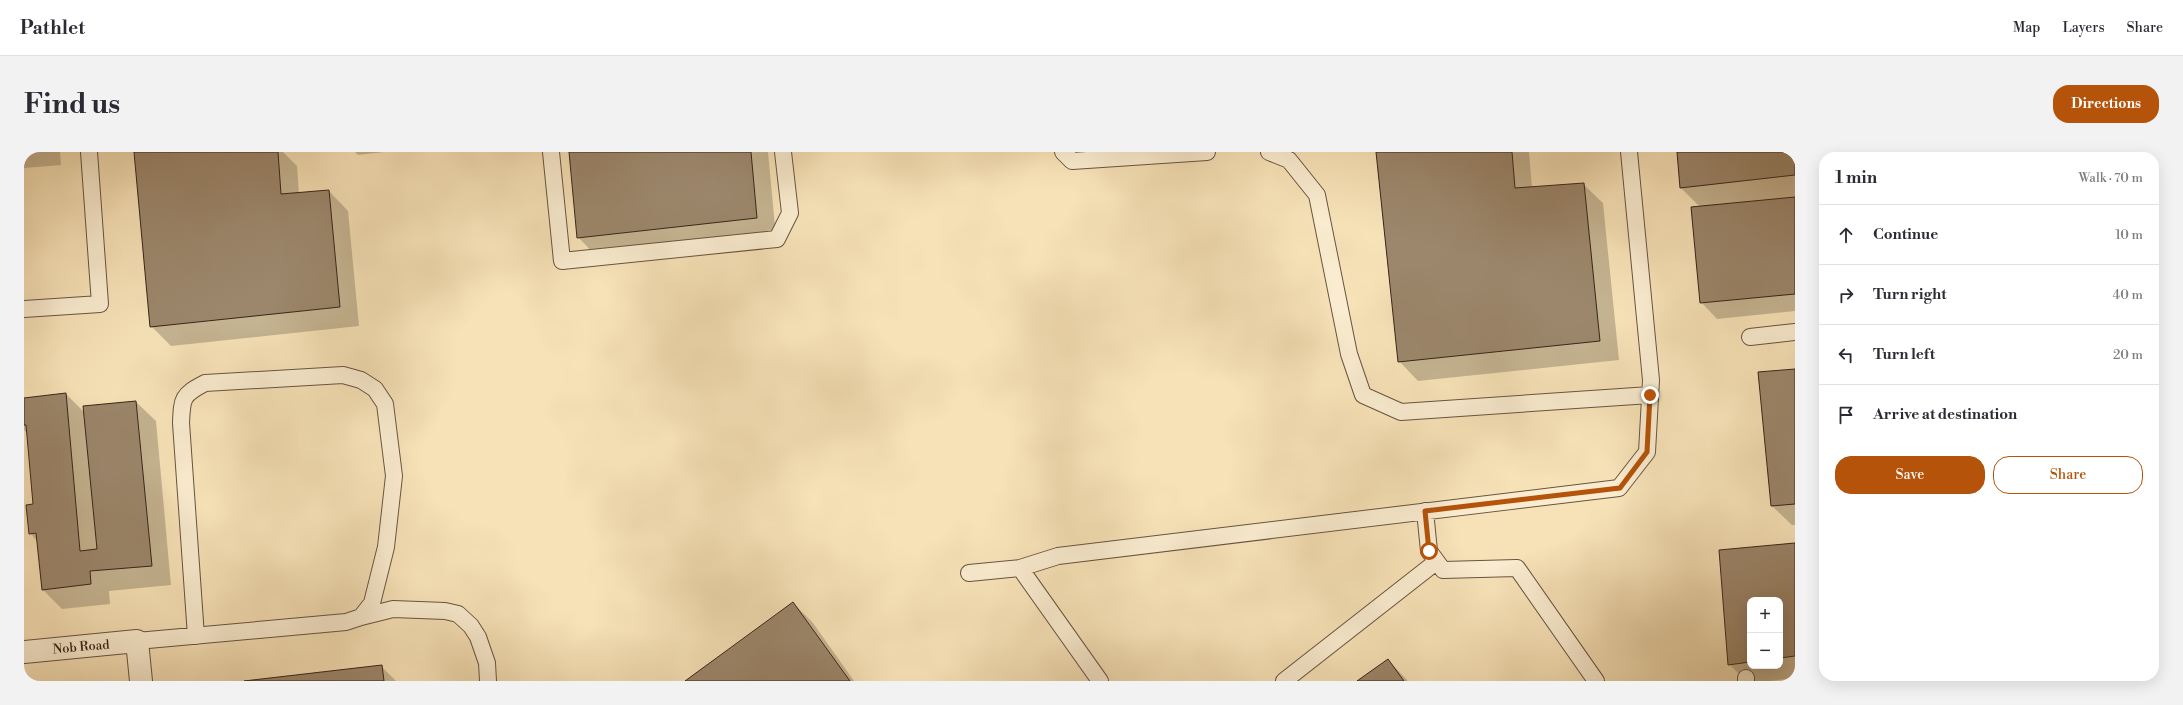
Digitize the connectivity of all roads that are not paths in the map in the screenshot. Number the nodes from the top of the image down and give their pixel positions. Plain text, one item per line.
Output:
1 (89, 152) edge
2 (550, 152) edge
3 (783, 152) edge
4 (1063, 152) edge
5 (1207, 152) edge
6 (1269, 152) edge
7 (1629, 152) edge
8 (24, 309) edge
9 (1795, 332) edge
10 (1750, 337) dead end
11 (1650, 395) junction
12 (1425, 511) junction
13 (1436, 562) junction
14 (1020, 568) junction
15 (969, 573) dead end
16 (361, 617) junction
17 (196, 636) junction
18 (137, 641) junction
19 (24, 652) edge
20 (141, 681) edge
21 (488, 681) edge
22 (1100, 681) edge
23 (1284, 681) edge
24 (1596, 681) edge

1 - 8 lane
2 - 3 lane
4 - 5 lane
6 - 11 lane
7 - 11 lane
9 - 10 lane
11 - 12 lane
12 - 13 lane
12 - 14 lane
13 - 23 lane
13 - 24 lane
14 - 15 lane
14 - 22 lane
16 - 17 lane
16 - 17 lane
16 - 21 lane
17 - 18 lane
18 - 19 street, Nob Road
18 - 20 street

